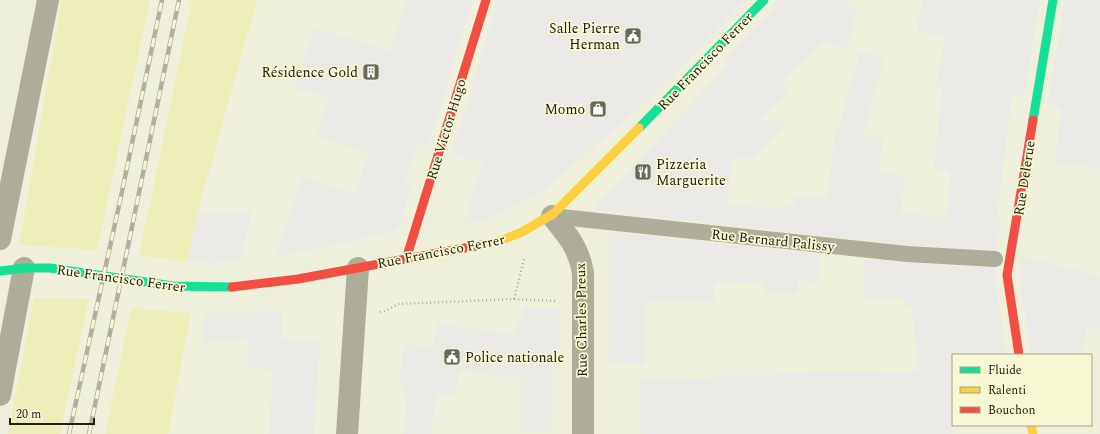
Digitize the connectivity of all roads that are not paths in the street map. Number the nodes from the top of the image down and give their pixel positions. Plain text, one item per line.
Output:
1 (48, 0) edge
2 (486, 0) edge
3 (764, 0) edge
4 (1053, 0) edge
5 (552, 216) junction
6 (0, 239) edge
7 (406, 259) junction
8 (995, 259) dead end
9 (24, 268) junction
10 (358, 268) junction
11 (0, 271) edge
12 (1019, 354) edge
13 (0, 395) edge
14 (347, 434) edge
15 (582, 434) edge

1 - 6 street
2 - 7 street, Rue Victor Hugo
3 - 5 street, Rue Francisco Ferrer
4 - 12 street, Rue Delerue
5 - 7 street, Rue Francisco Ferrer
5 - 8 lane, Rue Bernard Palissy
5 - 15 street, Rue Charles Preux
7 - 10 street, Rue Francisco Ferrer
9 - 10 street, Rue Francisco Ferrer
9 - 11 street, Rue Francisco Ferrer
9 - 13 street
10 - 14 street

